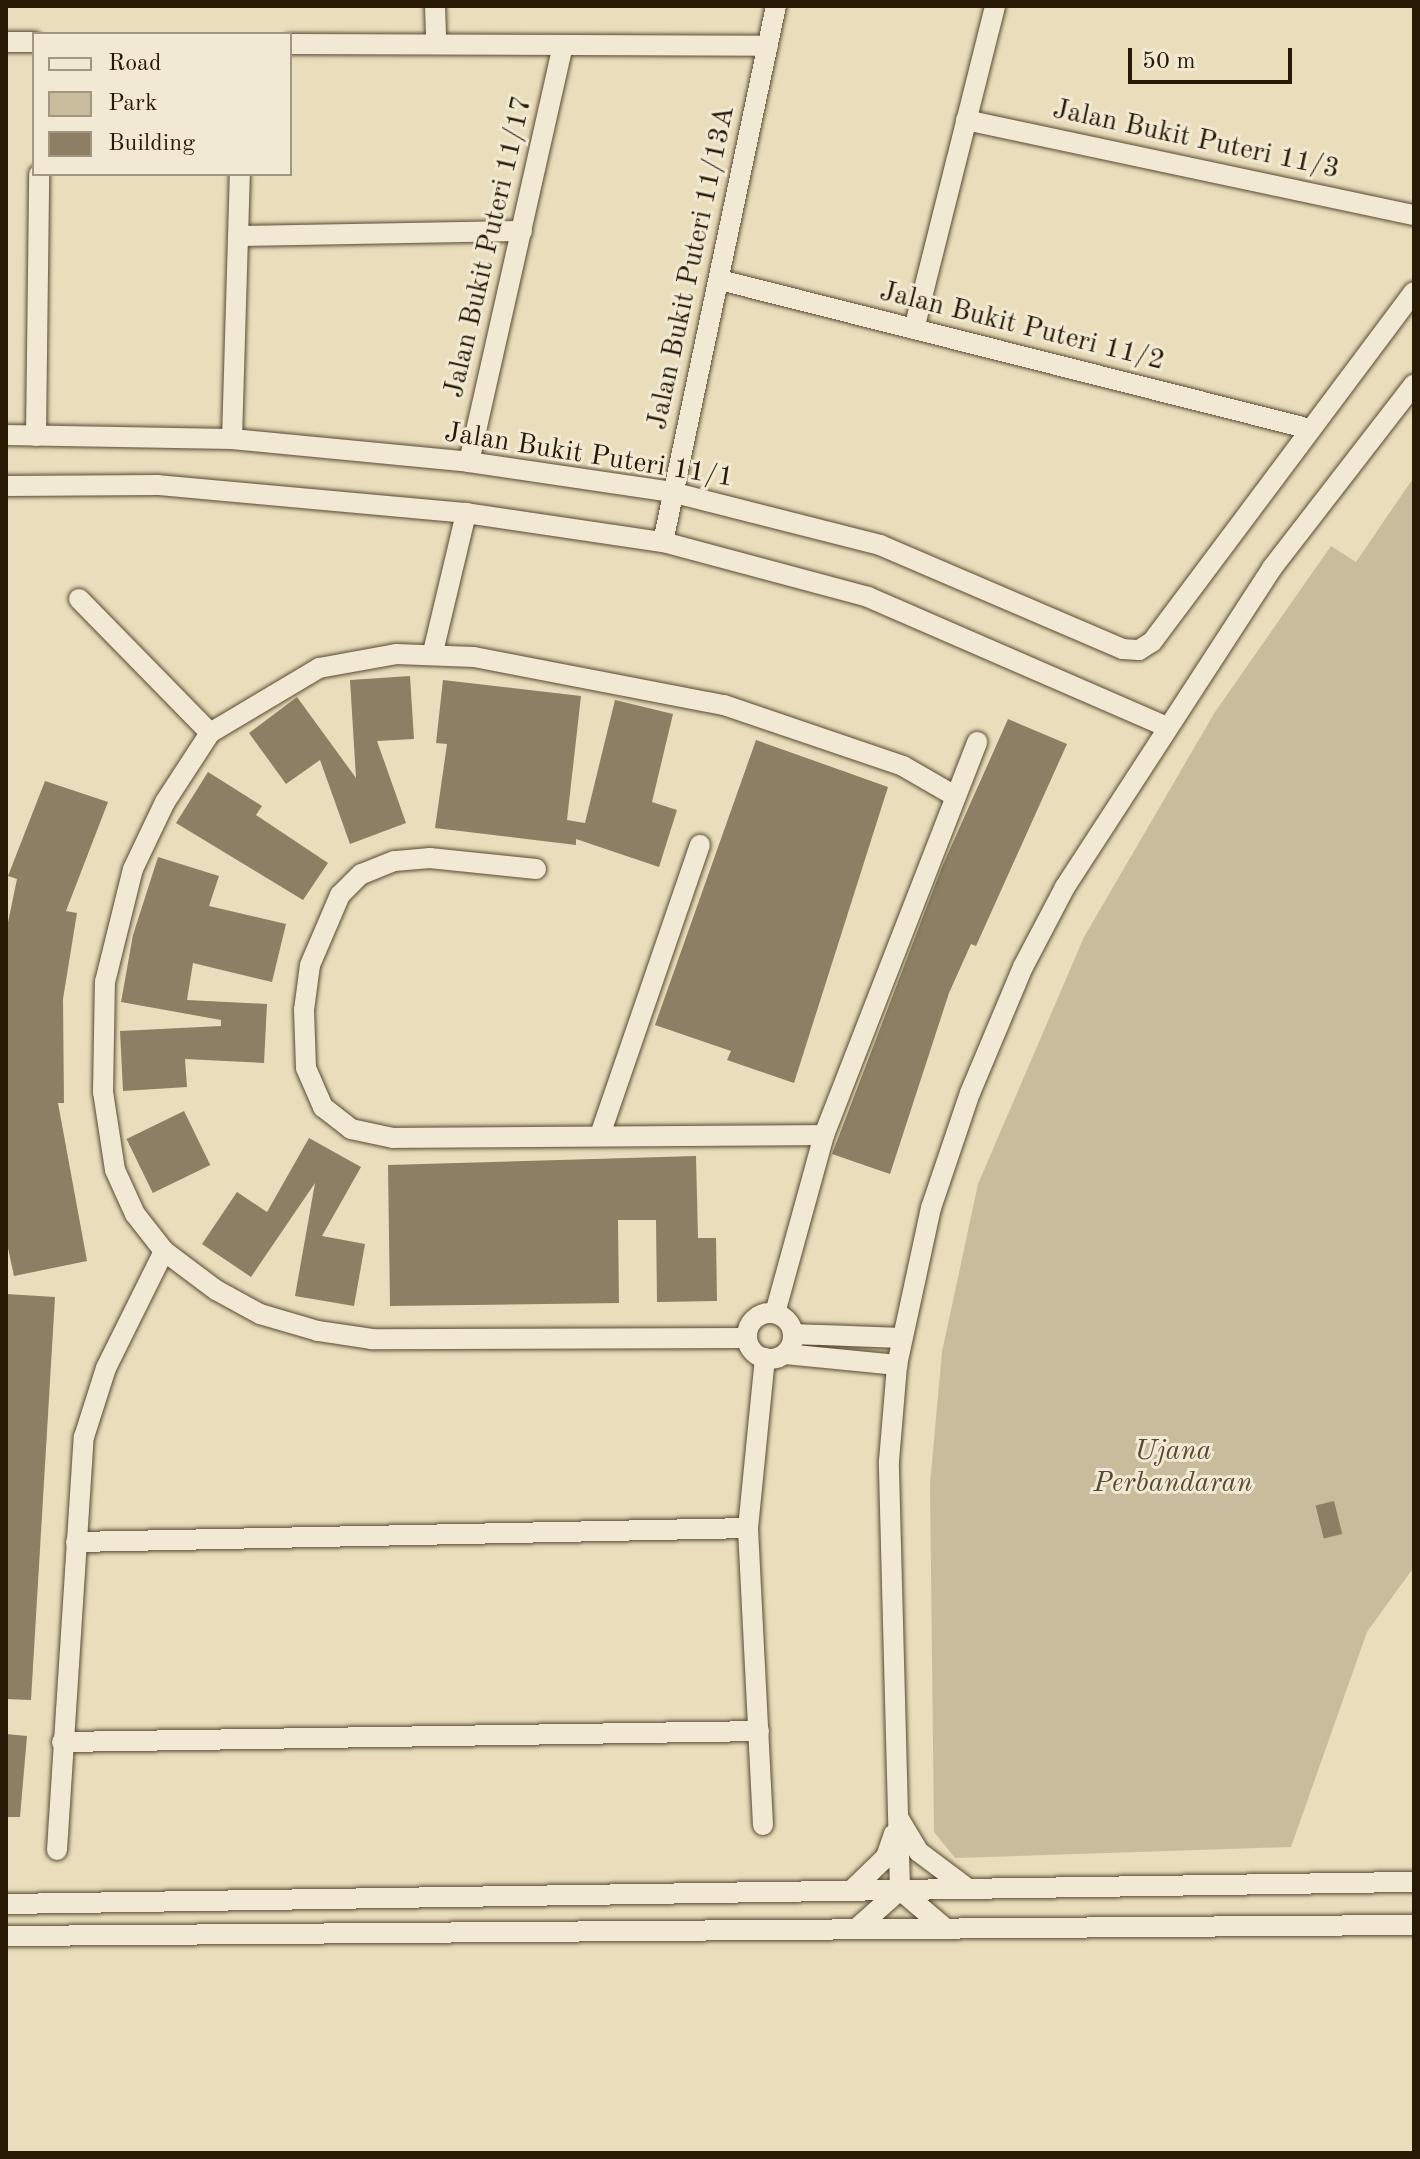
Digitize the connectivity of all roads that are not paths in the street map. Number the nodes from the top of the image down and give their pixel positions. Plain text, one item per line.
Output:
1 (435, 6) edge
2 (776, 6) edge
3 (995, 6) edge
4 (6, 42) edge
5 (32, 42) edge
6 (292, 44) edge
7 (436, 44) junction
8 (563, 45) junction
9 (768, 46) junction
10 (966, 120) junction
11 (39, 176) edge
12 (240, 176) edge
13 (1414, 215) edge
14 (522, 231) junction
15 (238, 236) junction
16 (720, 280) junction
17 (1414, 292) edge
18 (914, 329) junction
19 (1414, 384) edge
20 (1310, 429) junction
21 (6, 435) edge
22 (36, 436) junction
23 (232, 439) junction
24 (469, 462) junction
25 (6, 486) edge
26 (671, 492) junction
27 (466, 513) junction
28 (663, 542) junction
29 (79, 599) dead end
30 (433, 652) junction
31 (1165, 726) junction
32 (210, 733) junction
33 (977, 742) dead end
34 (955, 796) junction
35 (700, 845) dead end
36 (536, 869) dead end
37 (600, 1135) junction
38 (824, 1135) junction
39 (164, 1251) junction
40 (775, 1313) junction
41 (793, 1334) junction
42 (747, 1338) junction
43 (902, 1338) junction
44 (775, 1356) junction
45 (897, 1365) junction
46 (748, 1528) junction
47 (76, 1542) junction
48 (759, 1731) junction
49 (62, 1742) junction
50 (899, 1819) junction
51 (763, 1825) dead end
52 (57, 1850) dead end
53 (1414, 1882) edge
54 (967, 1888) junction
55 (852, 1890) junction
56 (900, 1890) junction
57 (6, 1904) edge
58 (1414, 1925) edge
59 (856, 1929) junction
60 (946, 1929) junction
61 (6, 1936) edge

1 - 7 street
2 - 9 street, Jalan Bukit Puteri 11/13A
3 - 10 street
4 - 5 street
6 - 7 street
7 - 8 street
8 - 9 street
8 - 14 street, Jalan Bukit Puteri 11/17
9 - 16 street, Jalan Bukit Puteri 11/13A
10 - 13 street, Jalan Bukit Puteri 11/3
10 - 18 street
11 - 22 street
12 - 15 street
14 - 15 street
14 - 24 street, Jalan Bukit Puteri 11/17
15 - 23 street
16 - 18 street, Jalan Bukit Puteri 11/2
16 - 26 street, Jalan Bukit Puteri 11/13A
17 - 20 street
18 - 20 street, Jalan Bukit Puteri 11/2
19 - 31 street
20 - 26 street, Jalan Bukit Puteri 11/1
21 - 22 street, Jalan Bukit Puteri 11/1
22 - 23 street, Jalan Bukit Puteri 11/1
23 - 24 street, Jalan Bukit Puteri 11/1
24 - 26 street, Jalan Bukit Puteri 11/1
25 - 27 street
26 - 28 street, Jalan Bukit Puteri 11/13A
27 - 28 street
27 - 30 street
28 - 31 street
29 - 32 street
30 - 32 street
30 - 34 street
31 - 43 street
32 - 39 street
33 - 34 street
34 - 38 street
35 - 37 street
36 - 37 street
37 - 38 street
38 - 40 street
39 - 42 street
39 - 47 street
40 - 41 street
40 - 42 street
41 - 43 street
41 - 44 street
42 - 44 street
43 - 45 street
44 - 45 street
44 - 46 street
45 - 50 street
46 - 47 street
46 - 48 street
47 - 49 street
48 - 49 street
48 - 51 street
49 - 52 street
50 - 54 street
50 - 55 street
50 - 56 street
53 - 54 street
54 - 56 street
55 - 56 street
55 - 57 street
56 - 59 street
56 - 60 street
58 - 60 street
59 - 60 street
59 - 61 street

